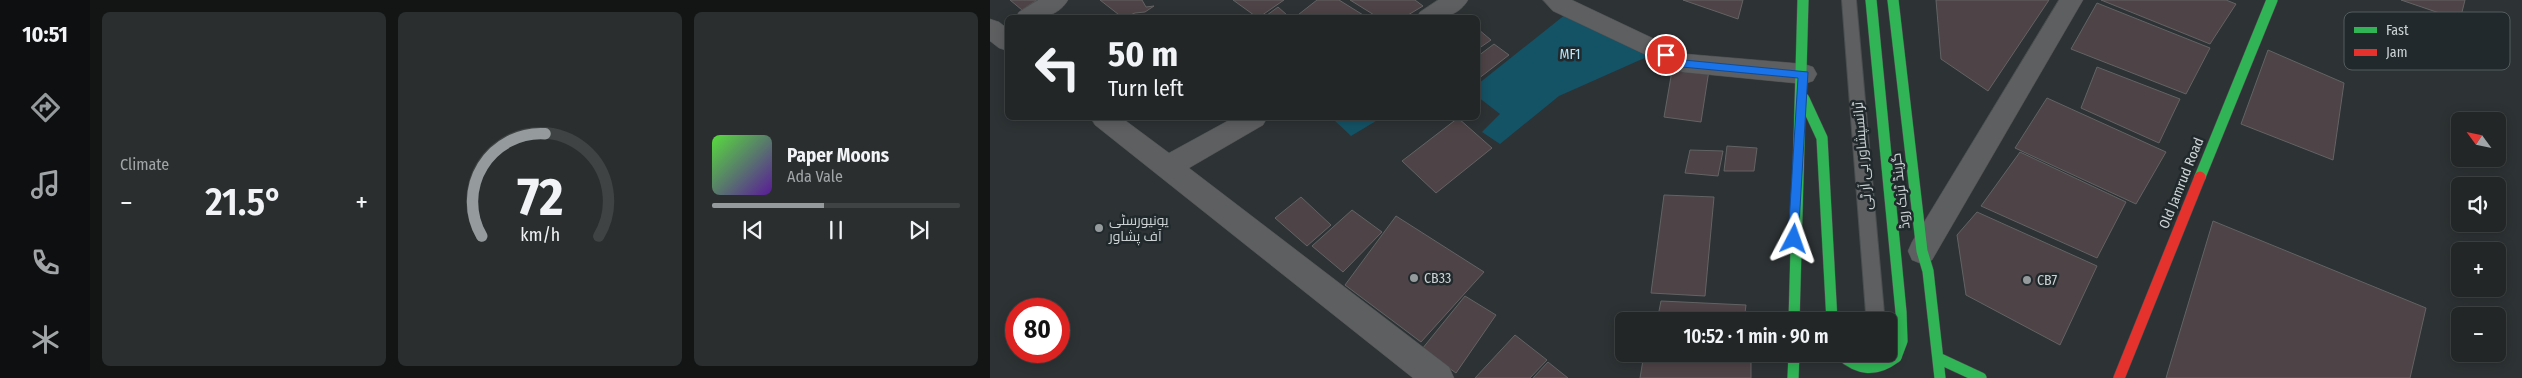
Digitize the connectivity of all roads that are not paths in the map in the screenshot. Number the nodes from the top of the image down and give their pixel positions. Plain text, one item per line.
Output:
1 (1056, 0) edge
2 (1456, 0) edge
3 (1555, 0) edge
4 (1803, 0) edge
5 (1849, 0) edge
6 (1871, 0) edge
7 (1893, 0) edge
8 (2070, 0) edge
9 (2272, 0) edge
10 (1032, 15) edge
11 (1433, 15) edge
12 (1803, 85) junction
13 (1107, 120) edge
14 (1250, 120) edge
15 (1168, 167) junction
16 (1922, 251) junction
17 (1794, 312) edge
18 (1832, 312) edge
19 (1875, 312) dead end
20 (1897, 354) edge
21 (1938, 358) junction
22 (1794, 362) edge
23 (1847, 362) edge
24 (1891, 362) edge
25 (1438, 378) edge
26 (1793, 378) edge
27 (1940, 378) edge
28 (1981, 378) edge
29 (2119, 378) edge

1 - 10 street
2 - 11 street
3 - 12 street
4 - 12 main road
5 - 19 lane, ٹرانسپشاور بی آر ٹی
6 - 20 main road, bridge
7 - 16 main road, گرینڈ ٹرنک روڈ
8 - 16 street
9 - 29 main road, Old Jamrud Road
12 - 17 main road
12 - 18 main road
13 - 15 street
14 - 15 street
15 - 25 street
16 - 21 main road, گرینڈ ٹرنک روڈ
21 - 27 main road, گرینڈ ٹرنک روڈ
21 - 28 main road
22 - 26 main road
23 - 24 main road, bridge

